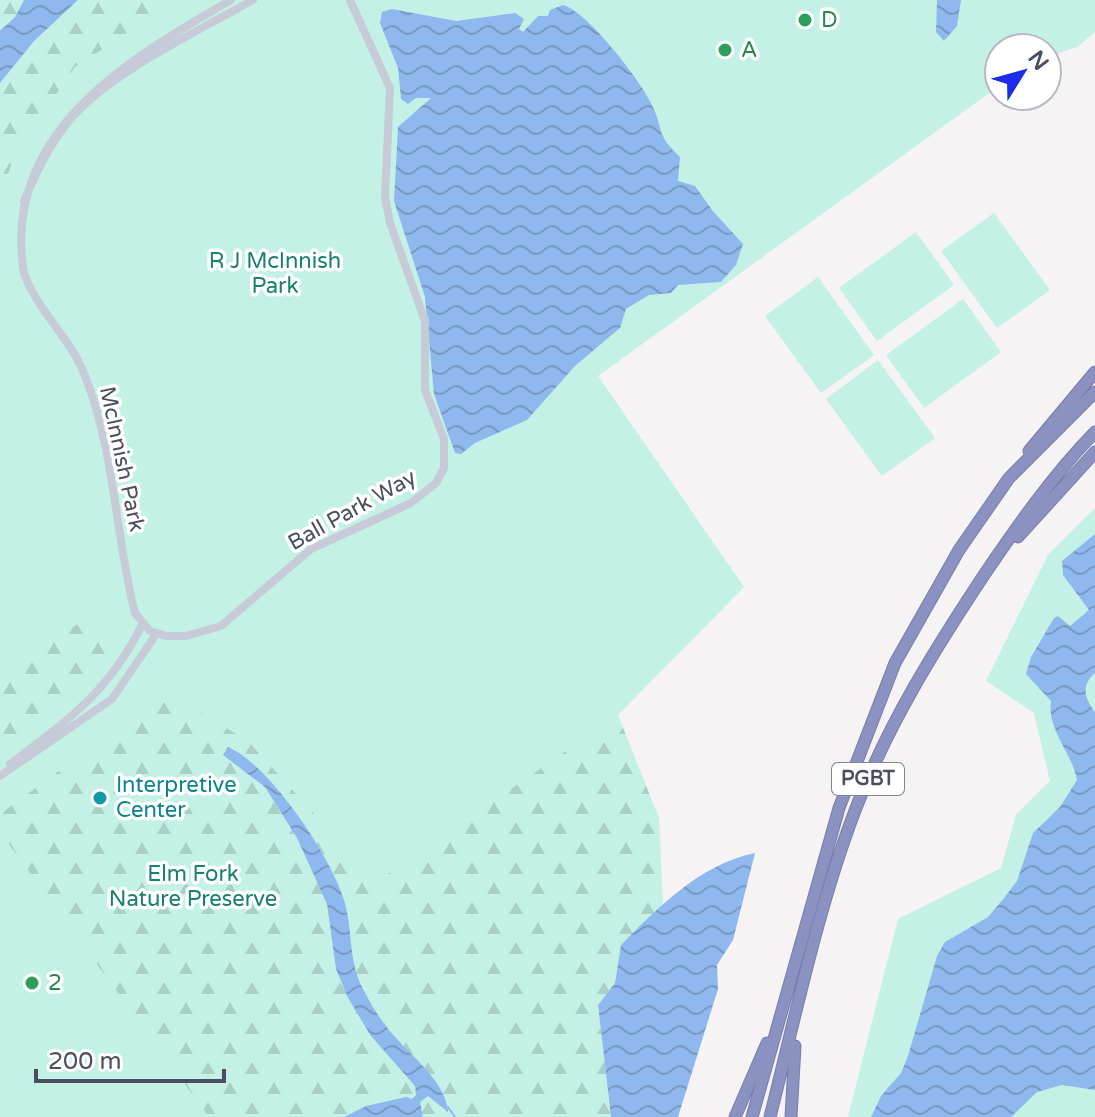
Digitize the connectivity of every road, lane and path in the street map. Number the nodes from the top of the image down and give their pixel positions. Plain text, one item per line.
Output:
1 (231, 0) edge
2 (253, 0) edge
3 (350, 0) edge
4 (16, 220) junction
5 (1095, 372) edge
6 (1095, 392) edge
7 (1095, 432) edge
8 (1095, 452) edge
9 (1009, 478) junction
10 (988, 570) junction
11 (142, 625) junction
12 (157, 633) junction
13 (0, 774) edge
14 (785, 1002) junction
15 (799, 1010) junction
16 (735, 1117) edge
17 (752, 1117) edge
18 (770, 1117) edge
19 (791, 1117) edge

1 - 4 street, McInnish Park
2 - 4 street
3 - 12 street, Ball Park Way
4 - 11 street, McInnish Park
5 - 9 highway
6 - 9 highway, PGBT
7 - 10 highway, PGBT
8 - 10 highway
9 - 14 highway, PGBT
10 - 15 highway, PGBT
11 - 12 street, Ball Park Way
11 - 13 street
12 - 13 street
14 - 16 highway
14 - 17 highway, PGBT
15 - 18 highway, PGBT
15 - 19 highway

